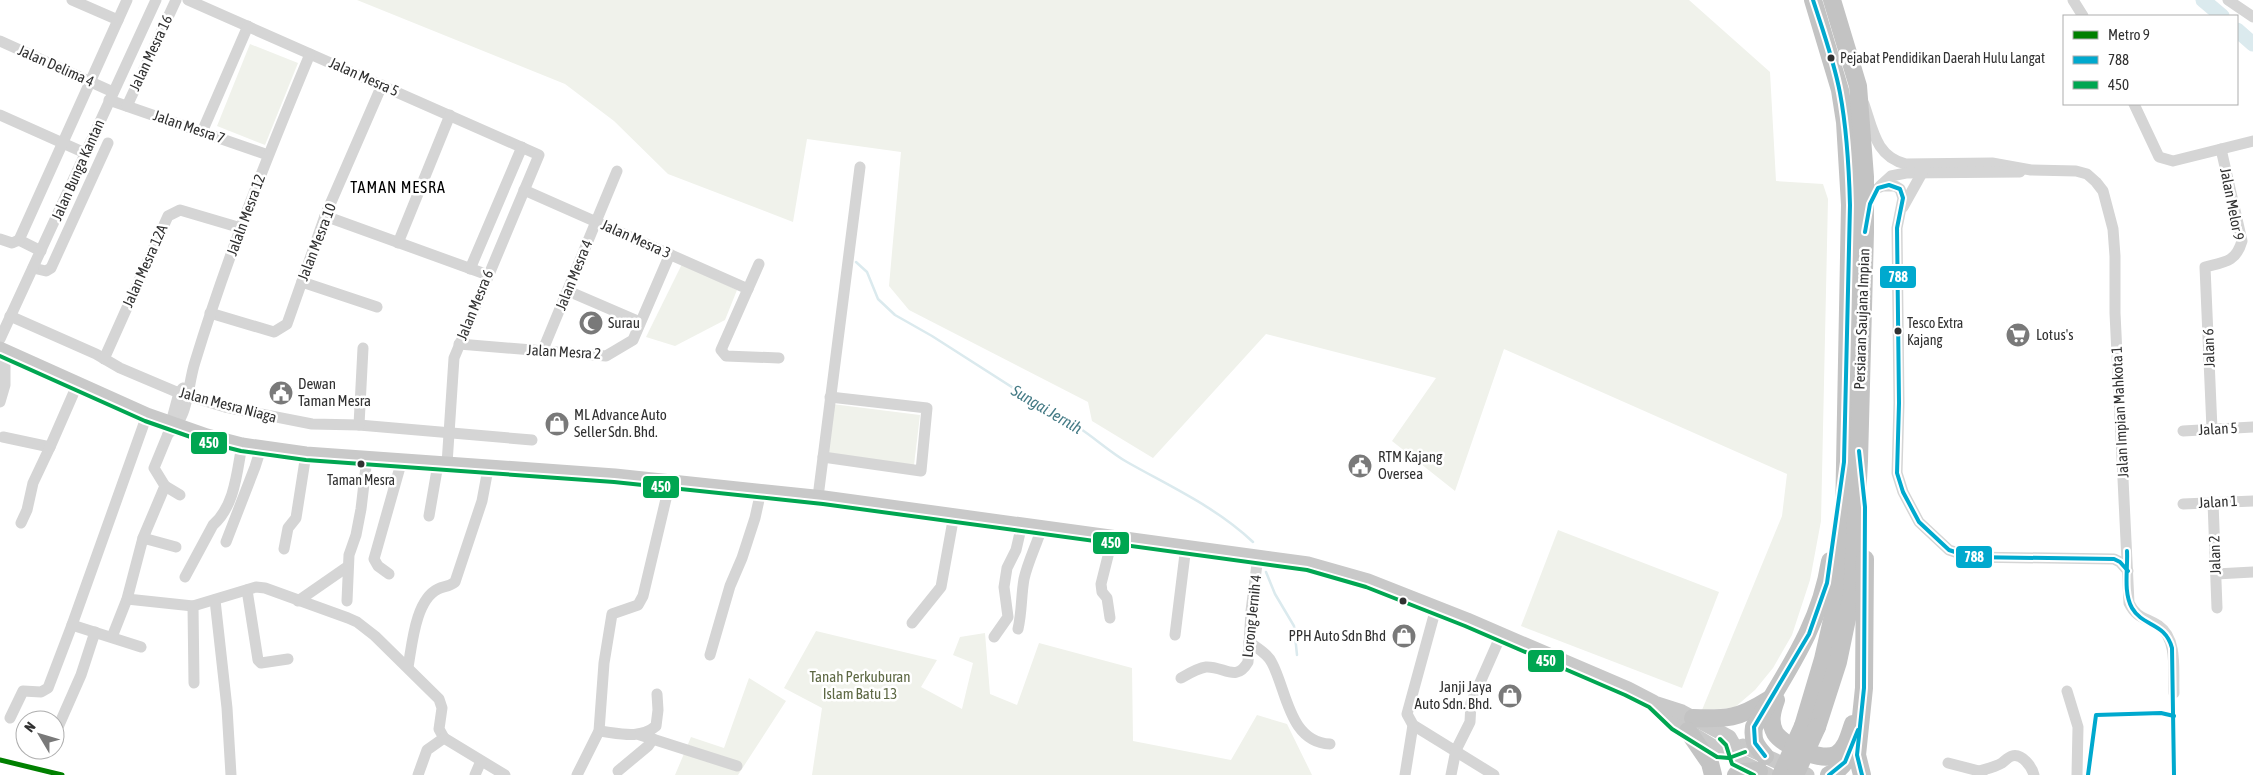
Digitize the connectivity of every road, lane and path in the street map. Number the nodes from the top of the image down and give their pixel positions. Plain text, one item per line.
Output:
1 (72, 0) edge
2 (127, 0) edge
3 (156, 0) edge
4 (176, 0) edge
5 (188, 0) edge
6 (1813, 0) edge
7 (1832, 0) edge
8 (2074, 0) edge
9 (2228, 0) edge
10 (2082, 15) edge
11 (2253, 17) edge
12 (118, 20) junction
13 (248, 26) junction
14 (0, 41) edge
15 (310, 54) junction
16 (90, 82) junction
17 (382, 85) junction
18 (1858, 86) junction
19 (111, 96) junction
20 (2134, 105) edge
21 (127, 106) junction
22 (0, 115) edge
23 (450, 115) junction
24 (202, 132) junction
25 (2253, 141) edge
26 (108, 143) dead end
27 (62, 144) junction
28 (522, 147) junction
29 (2221, 149) junction
30 (85, 153) junction
31 (268, 155) junction
32 (539, 155) joint
33 (860, 167) dead end
34 (1923, 168) junction
35 (617, 171) dead end
36 (1878, 188) junction
37 (524, 190) junction
38 (1902, 208) junction
39 (326, 216) junction
40 (596, 222) junction
41 (241, 228) junction
42 (1865, 232) junction
43 (0, 239) edge
44 (19, 240) junction
45 (398, 243) junction
46 (41, 251) junction
47 (670, 254) junction
48 (759, 264) dead end
49 (2206, 267) joint
50 (33, 268) junction
51 (470, 268) junction
52 (488, 275) junction
53 (302, 282) junction
54 (748, 289) junction
55 (568, 291) junction
56 (377, 307) dead end
57 (210, 313) junction
58 (10, 316) junction
59 (640, 322) junction
60 (459, 344) junction
61 (2, 347) edge
62 (363, 348) dead end
63 (542, 352) junction
64 (779, 358) dead end
65 (104, 359) junction
66 (78, 383) junction
67 (184, 394) junction
68 (830, 397) junction
69 (0, 402) edge
70 (1852, 403) junction
71 (147, 415) junction
72 (359, 425) junction
73 (2253, 427) edge
74 (172, 428) junction
75 (2212, 429) junction
76 (2183, 430) dead end
77 (448, 434) junction
78 (3, 437) dead end
79 (532, 440) dead end
80 (242, 445) junction
81 (50, 447) junction
82 (261, 448) junction
83 (306, 454) junction
84 (823, 457) junction
85 (367, 458) junction
86 (402, 460) junction
87 (1851, 461) junction
88 (443, 464) junction
89 (488, 469) junction
90 (670, 482) junction
91 (166, 486) junction
92 (761, 491) junction
93 (180, 495) dead end
94 (818, 497) junction
95 (2253, 500) edge
96 (2213, 502) junction
97 (2183, 504) dead end
98 (954, 515) junction
99 (429, 516) dead end
100 (21, 522) dead end
101 (1022, 524) junction
102 (1042, 527) junction
103 (1112, 536) junction
104 (143, 538) junction
105 (226, 542) dead end
106 (1186, 546) junction
107 (176, 547) dead end
108 (284, 550) dead end
109 (2127, 550) junction
110 (1258, 556) junction
111 (2114, 559) junction
112 (347, 567) junction
113 (2128, 570) junction
114 (2253, 572) edge
115 (389, 574) dead end
116 (2216, 574) junction
117 (185, 578) dead end
118 (247, 590) junction
119 (127, 599) junction
120 (215, 600) junction
121 (298, 601) junction
122 (348, 601) dead end
123 (193, 606) junction
124 (1436, 608) junction
125 (2217, 608) dead end
126 (1110, 618) dead end
127 (912, 623) dead end
128 (72, 625) junction
129 (1018, 629) dead end
130 (95, 632) junction
131 (1175, 634) dead end
132 (1501, 635) junction
133 (112, 637) junction
134 (994, 638) dead end
135 (1249, 642) junction
136 (141, 647) dead end
137 (710, 654) dead end
138 (288, 659) dead end
139 (408, 667) junction
140 (1788, 672) junction
141 (1181, 678) dead end
142 (194, 683) dead end
143 (1864, 688) junction
144 (2067, 691) dead end
145 (2174, 692) dead end
146 (657, 694) dead end
147 (1771, 699) junction
148 (65, 711) edge
149 (10, 718) dead end
150 (1413, 725) junction
151 (1691, 725) junction
152 (1810, 727) junction
153 (1859, 728) junction
154 (599, 731) junction
155 (640, 735) junction
156 (444, 738) junction
157 (653, 739) junction
158 (1330, 744) dead end
159 (1456, 750) junction
160 (481, 761) junction
161 (1948, 763) dead end
162 (737, 766) dead end
163 (1764, 767) edge
164 (618, 770) dead end
165 (1980, 773) edge
166 (231, 775) edge
167 (418, 775) edge
168 (475, 775) edge
169 (505, 775) edge
170 (577, 775) edge
171 (1405, 775) edge
172 (1451, 775) edge
173 (1494, 775) edge
174 (1713, 775) edge
175 (1736, 775) edge
176 (1782, 775) edge
177 (1795, 775) edge
178 (1807, 775) edge
179 (1829, 775) edge
180 (1862, 775) edge
181 (2034, 775) edge
182 (2077, 775) edge

1 - 12 street
2 - 12 street
3 - 19 street, Jalan Bunga Kantan
4 - 21 street, Jalan Mesra 16
5 - 13 street, Jalan Mesra 5
6 - 70 highway, Persiaran Saujana Impian
7 - 18 highway, Persiaran Saujana Impian
8 - 10 street
9 - 11 street
12 - 16 street
13 - 15 street, Jalan Mesra 5
13 - 24 street
14 - 16 street, Jalan Delima 4
15 - 17 street, Jalan Mesra 5
15 - 31 street, Jalaln Mesra 12
16 - 19 street, Jalan Delima 4
16 - 27 street
17 - 23 street, Jalan Mesra 5
17 - 39 street, Jalan Mesra 10
18 - 34 street
18 - 42 highway, Persiaran Saujana Impian
19 - 21 street, Jalan Mesra 7
19 - 30 street, Jalan Bunga Kantan
20 - 29 street
21 - 24 street, Jalan Mesra 7
22 - 27 street
23 - 28 street, Jalan Mesra 5
23 - 45 street
24 - 31 street, Jalan Mesra 7
25 - 29 street
26 - 50 street
27 - 30 street
27 - 44 street
28 - 32 street, Jalan Mesra 5
28 - 51 street
29 - 49 street, Jalan Melor 9
30 - 46 street, Jalan Bunga Kantan
31 - 41 street, Jalaln Mesra 12
32 - 37 street, Jalan Mesra 6
33 - 68 street
34 - 36 street
34 - 38 street
34 - 109 street, Jalan Impian Mahkota 1
35 - 40 street, Jalan Mesra 4
36 - 38 street
36 - 42 street
37 - 40 street, Jalan Mesra 3
37 - 52 street, Jalan Mesra 6
38 - 111 street
39 - 45 street
39 - 53 street, Jalan Mesra 10
40 - 47 street, Jalan Mesra 3
40 - 55 street, Jalan Mesra 4
41 - 57 street, Jalaln Mesra 12
41 - 65 street, Jalan Mesra 12A
42 - 70 highway, Persiaran Saujana Impian
43 - 44 street
44 - 46 street
45 - 51 street
46 - 50 street, Jalan Bunga Kantan
47 - 54 street, Jalan Mesra 3
47 - 59 street, Jalan Mesra 2
48 - 54 street
49 - 75 street, Jalan 6
50 - 58 street, Jalan Bunga Kantan
51 - 52 street
52 - 60 street, Jalan Mesra 6
53 - 56 street
53 - 57 street, Jalan Mesra 10
54 - 64 street
55 - 59 street
55 - 63 street, Jalan Mesra 4
57 - 67 street, Jalaln Mesra 12
58 - 61 street, Jalan Bunga Kantan
58 - 65 street, Jalan Mesra Niaga
59 - 63 street, Jalan Mesra 2
60 - 63 street, Jalan Mesra 2
60 - 77 street, Jalan Mesra 6
61 - 66 main road
61 - 69 street
62 - 72 street
65 - 67 street, Jalan Mesra Niaga
66 - 71 main road
66 - 81 street
67 - 72 street, Jalan Mesra Niaga
67 - 74 street, Jalaln Mesra 12
68 - 84 street
68 - 84 street
70 - 87 highway, Persiaran Saujana Impian
71 - 74 main road
71 - 128 street
72 - 77 street, Jalan Mesra Niaga
73 - 75 street, Jalan 5
74 - 80 main road
74 - 91 street, Jalaln Mesra 12
75 - 76 street, Jalan 5
77 - 79 street, Jalan Mesra Niaga
77 - 88 street, Jalan Mesra 6
78 - 81 street
80 - 82 main road
80 - 117 street
81 - 100 street
82 - 83 main road
82 - 105 street
83 - 85 main road
83 - 108 street
84 - 94 street
85 - 86 main road
85 - 112 street
86 - 88 main road
86 - 115 street
87 - 140 highway
87 - 143 highway
87 - 152 highway
88 - 89 main road
88 - 99 street, Jalan Mesra 6
89 - 90 main road
89 - 139 street
90 - 92 main road
90 - 154 street
91 - 93 street
91 - 104 street
92 - 94 main road
92 - 137 street
94 - 98 main road
95 - 96 street, Jalan 1
96 - 97 street, Jalan 1
96 - 116 street, Jalan 2
98 - 101 main road
98 - 127 street
101 - 102 main road
101 - 134 street
102 - 103 main road
102 - 129 street
103 - 106 main road
103 - 126 street
104 - 107 street
104 - 119 street
106 - 110 main road
106 - 131 street
109 - 111 street
109 - 113 street, Jalan Impian Mahkota 1
110 - 124 main road
110 - 135 street, Lorong Jernih 4
111 - 113 street
112 - 121 street
112 - 122 street
113 - 145 street, Jalan Impian Mahkota 1
114 - 116 street
116 - 125 street, Jalan 2
118 - 120 street
118 - 121 street
118 - 138 street
119 - 123 street
119 - 133 street
120 - 123 street
120 - 166 street
121 - 139 street
123 - 142 street
124 - 132 main road
124 - 150 street
128 - 130 street
128 - 149 street
130 - 133 street
130 - 148 street
132 - 151 main road
132 - 159 street
133 - 136 street
135 - 141 street, Lorong Jernih 4
135 - 158 street
139 - 156 street
140 - 143 highway
140 - 147 highway
143 - 153 highway
144 - 182 street
146 - 155 street
147 - 151 highway
147 - 163 highway
150 - 159 street
150 - 171 street
151 - 163 main road
151 - 174 highway
152 - 176 highway, bridge
152 - 177 highway, bridge
153 - 179 highway
153 - 180 highway
154 - 155 street
154 - 170 street
155 - 157 street
156 - 160 street
156 - 167 street
157 - 162 street
157 - 164 street
159 - 172 street
159 - 173 street
160 - 168 street
160 - 169 street
161 - 165 street
163 - 175 highway
163 - 178 main road
165 - 181 street

